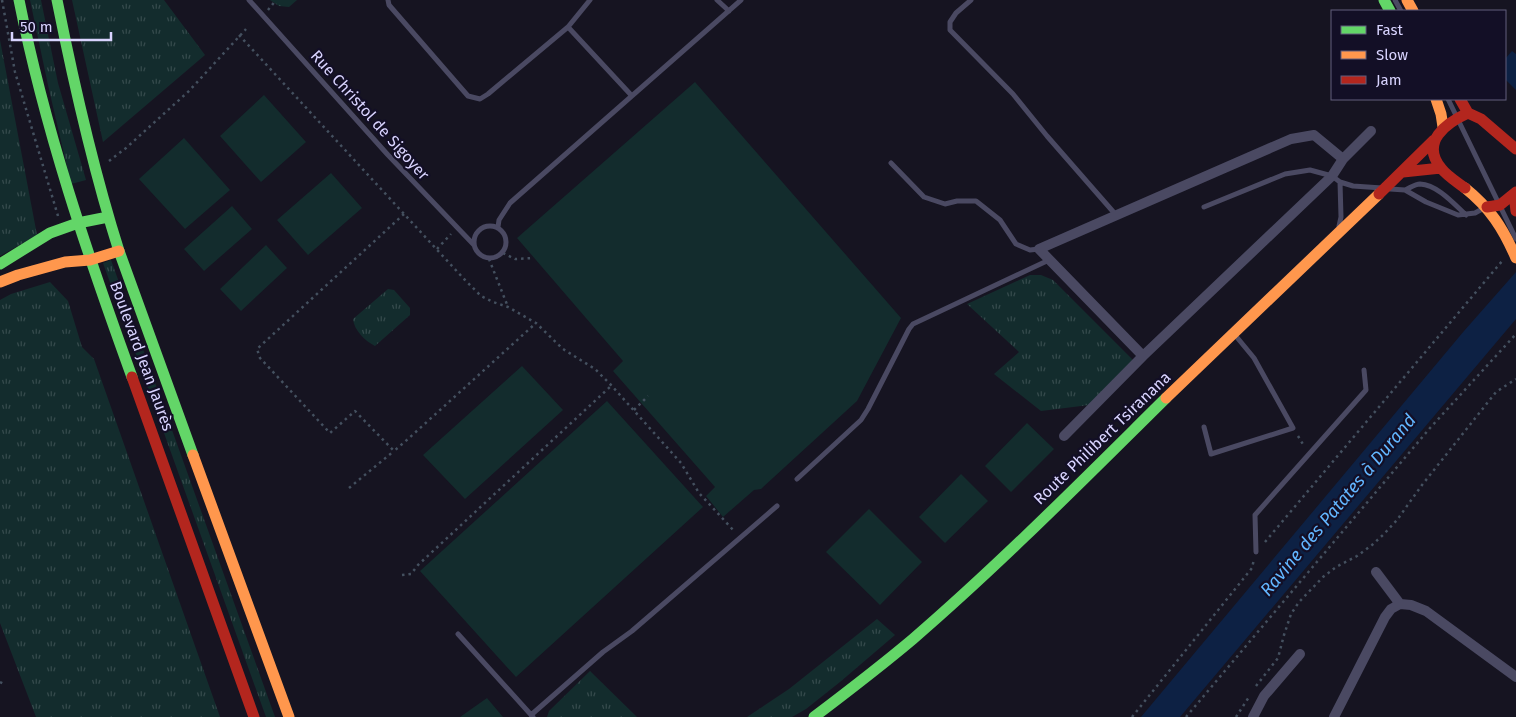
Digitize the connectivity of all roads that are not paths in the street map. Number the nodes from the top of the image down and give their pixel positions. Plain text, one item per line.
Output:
1 (19, 0) edge
2 (57, 0) edge
3 (249, 0) edge
4 (388, 0) edge
5 (590, 0) edge
6 (717, 0) edge
7 (741, 0) edge
8 (971, 0) edge
9 (729, 11) junction
10 (568, 27) junction
11 (632, 96) junction
12 (1436, 100) edge
13 (1449, 100) edge
14 (1460, 100) edge
15 (1463, 115) junction
16 (1443, 127) junction
17 (1371, 131) dead end
18 (1434, 140) junction
19 (1516, 149) edge
20 (1343, 159) junction
21 (891, 163) dead end
22 (1441, 168) junction
23 (1403, 172) junction
24 (1336, 179) junction
25 (1386, 188) junction
26 (1405, 190) junction
27 (1515, 193) edge
28 (1500, 205) junction
29 (1204, 207) dead end
30 (1487, 207) junction
31 (1516, 211) edge
32 (1116, 215) junction
33 (1466, 215) junction
34 (108, 216) junction
35 (78, 223) junction
36 (498, 227) junction
37 (1337, 233) junction
38 (474, 245) junction
39 (1039, 249) junction
40 (1515, 249) edge
41 (119, 251) junction
42 (90, 260) junction
43 (1050, 260) junction
44 (0, 264) edge
45 (0, 282) edge
46 (1233, 332) junction
47 (1143, 356) junction
48 (1364, 370) dead end
49 (1204, 427) dead end
50 (1064, 436) dead end
51 (797, 479) dead end
52 (777, 506) dead end
53 (1256, 552) road end
54 (1376, 572) dead end
55 (1400, 604) junction
56 (458, 634) dead end
57 (1300, 654) dead end
58 (1516, 678) edge
59 (532, 716) edge
60 (254, 717) edge
61 (289, 717) edge
62 (814, 717) edge
63 (1253, 717) edge
64 (1334, 717) edge

1 - 35 main road, Boulevard Jean Jaurès
2 - 34 main road, Boulevard Jean Jaurès
3 - 38 lane, Rue Christol de Sigoyer
4 - 10 lane
5 - 10 lane
6 - 9 lane
7 - 9 lane
8 - 32 lane
9 - 11 lane
10 - 11 lane
11 - 36 lane
12 - 16 main road
13 - 15 lane
14 - 15 main road
15 - 16 main road
15 - 19 main road
15 - 28 lane
16 - 18 main road, Route Philibert Tsiranana
17 - 20 street
18 - 22 main road
18 - 23 main road, Route Philibert Tsiranana
20 - 24 street
20 - 32 street
21 - 39 lane
22 - 23 main road
22 - 30 main road
23 - 25 main road, Route Philibert Tsiranana
24 - 25 lane
24 - 29 lane
24 - 37 lane
24 - 47 street
25 - 26 lane
25 - 37 main road, Route Philibert Tsiranana
26 - 33 lane
26 - 33 lane
27 - 28 main road
27 - 31 main road
28 - 30 main road
28 - 40 lane
30 - 33 lane
30 - 40 main road
32 - 39 street
34 - 35 main road
34 - 41 main road, Boulevard Jean Jaurès
35 - 42 main road, Boulevard Jean Jaurès
35 - 44 main road
36 - 38 lane
36 - 38 lane
37 - 46 main road, Route Philibert Tsiranana
39 - 43 street
41 - 42 main road
41 - 61 main road, Boulevard Jean Jaurès
42 - 45 main road
42 - 60 main road, Boulevard Jean Jaurès
43 - 47 street
43 - 51 lane
46 - 49 lane
46 - 62 main road, Route Philibert Tsiranana
47 - 50 street
48 - 53 lane
52 - 59 lane
54 - 55 street
55 - 58 street
55 - 64 street
56 - 59 lane
57 - 63 street

